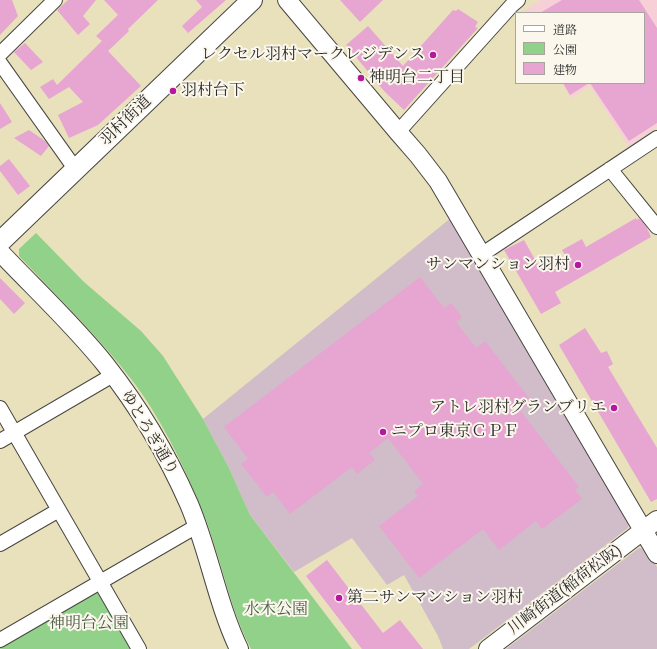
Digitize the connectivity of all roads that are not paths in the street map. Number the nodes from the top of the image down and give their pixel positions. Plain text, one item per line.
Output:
1 (55, 0) edge
2 (252, 0) edge
3 (287, 0) edge
4 (518, 0) edge
5 (0, 54) edge
6 (0, 63) edge
7 (398, 132) junction
8 (657, 138) edge
9 (610, 169) junction
10 (76, 170) junction
11 (657, 227) edge
12 (0, 242) edge
13 (0, 252) edge
14 (481, 255) junction
15 (113, 375) junction
16 (0, 408) edge
17 (14, 433) junction
18 (0, 441) edge
19 (59, 510) junction
20 (650, 525) edge
21 (197, 526) junction
22 (0, 544) edge
23 (657, 554) edge
24 (100, 581) junction
25 (0, 640) edge
26 (139, 649) edge
27 (239, 649) edge
28 (488, 649) edge

1 - 5 street
2 - 10 main road, 羽村街道
3 - 7 street
4 - 7 street
6 - 10 street
7 - 14 street
8 - 9 street
9 - 11 street
9 - 14 street
10 - 12 main road, 羽村街道
13 - 15 street, ゆとろぎ通り
14 - 20 street
15 - 17 street
15 - 21 street, ゆとろぎ通り
16 - 17 street
17 - 18 street
17 - 19 street
19 - 22 street
19 - 24 street
20 - 23 street
20 - 28 street, 川崎街道(稲荷松阪)
21 - 24 street
21 - 27 street, ゆとろぎ通り
24 - 25 street
24 - 26 street

